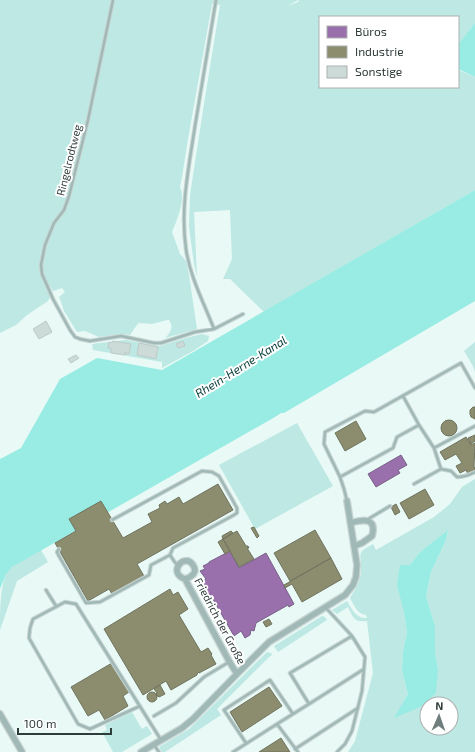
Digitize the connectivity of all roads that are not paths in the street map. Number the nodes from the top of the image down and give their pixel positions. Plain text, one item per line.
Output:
1 (113, 0) edge
2 (216, 0) edge
3 (243, 314) dead end
4 (214, 329) junction
5 (475, 388) edge
6 (403, 396) junction
7 (419, 425) junction
8 (475, 426) edge
9 (434, 448) junction
10 (441, 469) junction
11 (475, 472) edge
12 (340, 477) junction
13 (414, 484) dead end
14 (347, 502) joint
15 (390, 506) dead end
16 (112, 520) dead end
17 (368, 520) junction
18 (351, 523) junction
19 (354, 546) junction
20 (59, 549) dead end
21 (170, 554) junction
22 (178, 566) junction
23 (185, 578) junction
24 (46, 590) dead end
25 (56, 606) junction
26 (326, 608) junction
27 (352, 636) junction
28 (229, 661) junction
29 (364, 669) junction
30 (237, 674) junction
31 (309, 704) junction
32 (140, 706) junction
33 (358, 708) junction
34 (0, 714) edge
35 (293, 714) junction
36 (154, 716) dead end
37 (277, 724) junction
38 (161, 740) junction
39 (246, 743) junction
40 (154, 745) junction
41 (295, 749) junction
42 (22, 752) edge
43 (141, 752) edge
44 (159, 752) edge
45 (233, 752) edge
46 (298, 752) edge
47 (336, 752) edge

1 - 4 lane, Ringelrodtweg
2 - 4 lane
3 - 4 lane, Ringelrodtweg
5 - 6 lane
6 - 7 lane
6 - 12 lane
7 - 9 lane
7 - 12 lane
8 - 9 lane
9 - 10 lane
10 - 11 lane
10 - 13 lane
12 - 14 lane
14 - 18 street, Friedrich der Große
15 - 17 lane
16 - 21 lane
17 - 18 street
17 - 19 street
18 - 19 street, Friedrich der Große
19 - 26 street, Friedrich der Große
20 - 21 lane
21 - 22 lane
22 - 23 street, Friedrich der Große
22 - 23 street, Friedrich der Große
23 - 28 street, Friedrich der Große
24 - 25 lane
25 - 32 lane
25 - 32 lane
26 - 27 lane
26 - 30 street, Friedrich der Große
27 - 29 lane
27 - 31 lane
28 - 30 street, Friedrich der Große
28 - 36 lane
29 - 31 lane
29 - 33 lane
30 - 38 street, Friedrich der Große
31 - 35 lane
32 - 38 lane
33 - 41 lane
33 - 47 lane
34 - 42 street
35 - 37 lane
35 - 39 lane
37 - 39 lane
37 - 41 lane
38 - 40 street, Friedrich der Große
39 - 45 lane
40 - 43 street, Friedrich der Große
40 - 44 lane
41 - 46 lane

